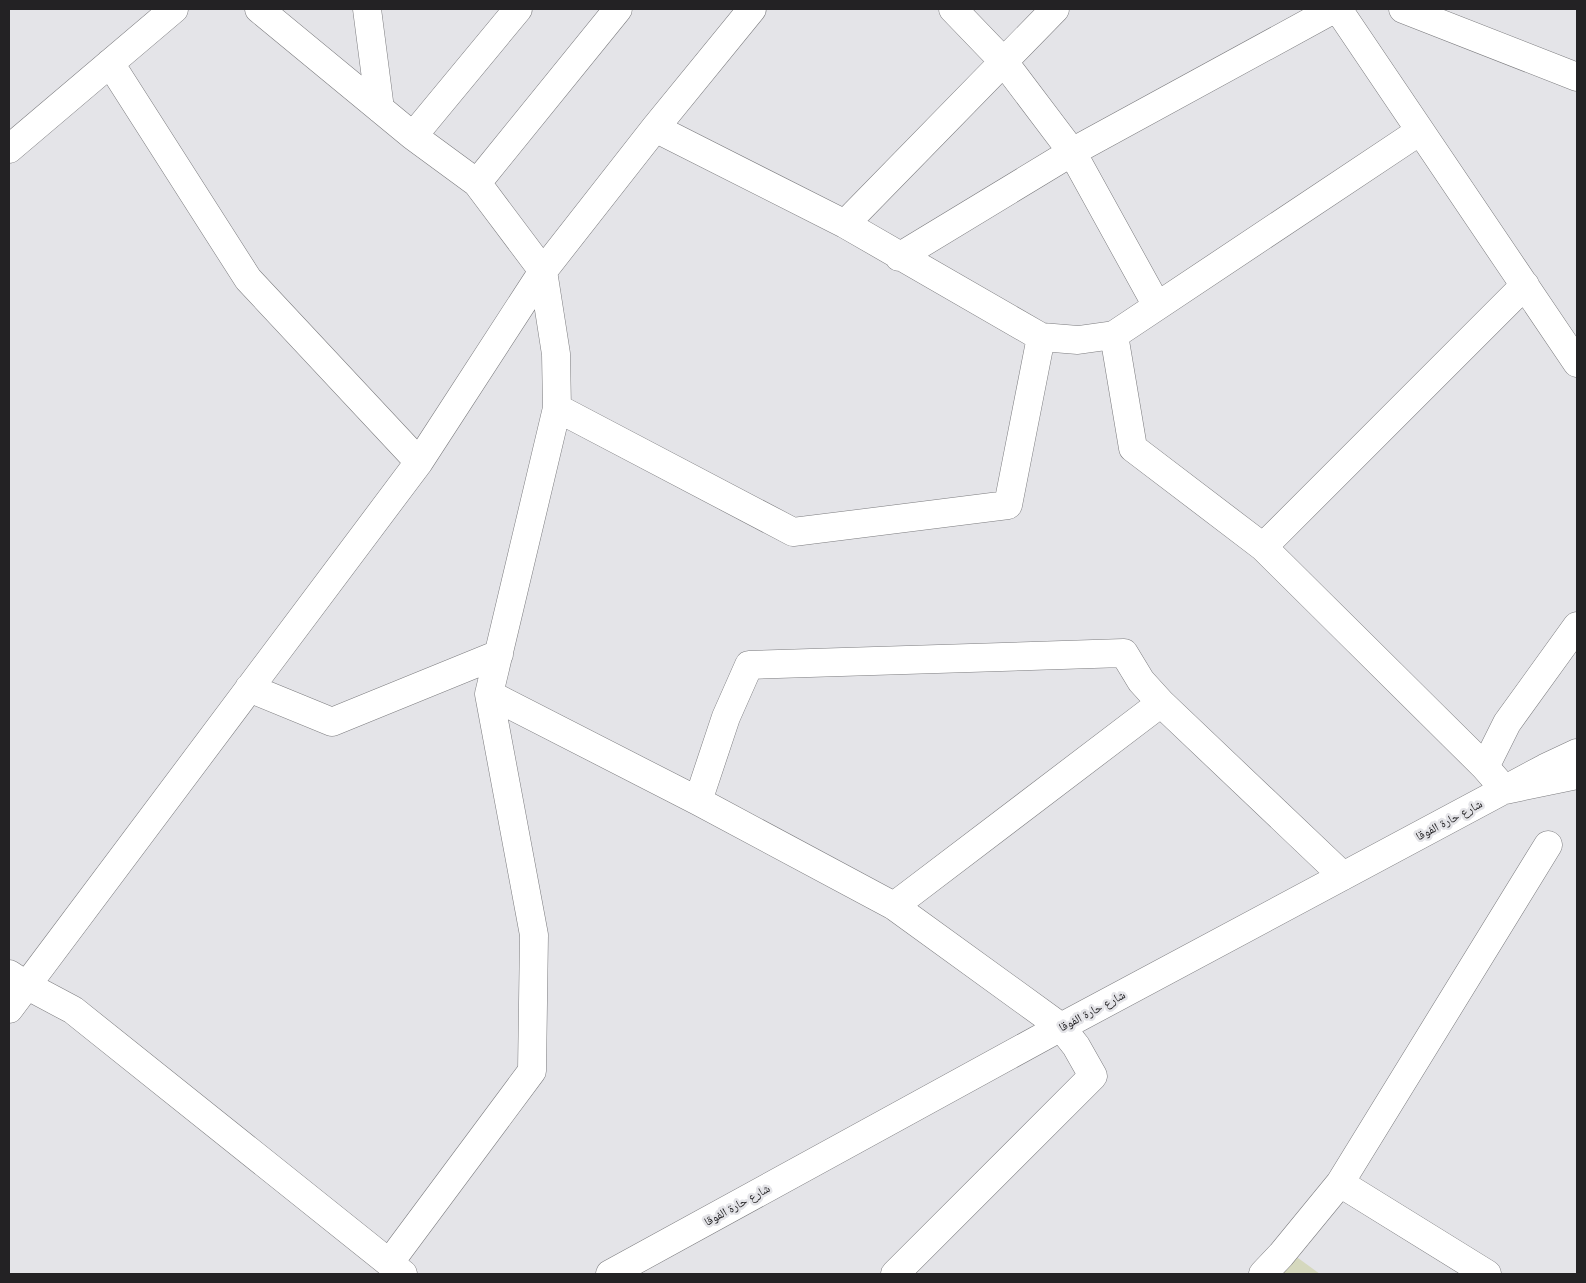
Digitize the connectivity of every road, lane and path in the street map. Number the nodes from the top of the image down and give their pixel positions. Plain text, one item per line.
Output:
1 (174, 9) edge
2 (259, 9) edge
3 (367, 9) edge
4 (518, 9) edge
5 (618, 9) edge
6 (752, 9) edge
7 (953, 9) edge
8 (1055, 9) edge
9 (1334, 9) edge
10 (1338, 9) edge
11 (1402, 9) edge
12 (1004, 62) junction
13 (110, 63) junction
14 (1577, 77) edge
15 (380, 109) junction
16 (655, 128) junction
17 (1420, 130) junction
18 (413, 136) junction
19 (9, 149) edge
20 (1072, 152) junction
21 (477, 183) junction
22 (845, 224) junction
23 (899, 257) junction
24 (543, 271) junction
25 (1525, 285) junction
26 (1157, 306) junction
27 (1114, 335) junction
28 (1040, 337) junction
29 (1577, 362) edge
30 (557, 408) junction
31 (419, 462) junction
32 (1263, 547) junction
33 (1577, 626) edge
34 (499, 654) junction
35 (249, 688) junction
36 (489, 694) junction
37 (1160, 703) junction
38 (1577, 753) edge
39 (1485, 767) junction
40 (1577, 775) edge
41 (1505, 790) junction
42 (698, 801) junction
43 (1548, 845) dead end
44 (1342, 876) junction
45 (894, 906) junction
46 (18, 980) edge
47 (9, 1008) edge
48 (1061, 1027) junction
49 (1340, 1183) junction
50 (397, 1268) edge
51 (610, 1274) edge
52 (895, 1274) edge
53 (1263, 1274) edge
54 (1488, 1274) edge

1 - 13 street
2 - 15 street
3 - 15 street
4 - 18 street
5 - 21 street
6 - 16 street
7 - 12 street
8 - 12 street
9 - 20 street
10 - 17 street
11 - 14 street
12 - 20 street
12 - 22 street
13 - 19 street
13 - 31 street
15 - 18 street
16 - 22 street
16 - 24 street
17 - 25 street
17 - 26 street
18 - 21 street
20 - 23 street
20 - 26 street
21 - 24 street
22 - 23 street
23 - 28 street
24 - 30 street
24 - 31 street
25 - 29 street
25 - 32 street
26 - 27 street
27 - 28 street
27 - 32 street
28 - 30 street
30 - 34 street
31 - 35 street
32 - 39 street
33 - 39 street
34 - 35 street
34 - 36 street
35 - 46 street
36 - 42 street
36 - 50 street
37 - 42 street
37 - 44 street
37 - 45 street
38 - 41 street, شارع حارة الفوقا
39 - 41 street
40 - 41 street
41 - 44 street, شارع حارة الفوقا
42 - 45 street
43 - 49 street
44 - 48 street, شارع حارة الفوقا
45 - 48 street
46 - 47 street
46 - 50 street
48 - 51 street, شارع حارة الفوقا
48 - 52 street
49 - 53 street
49 - 54 street

